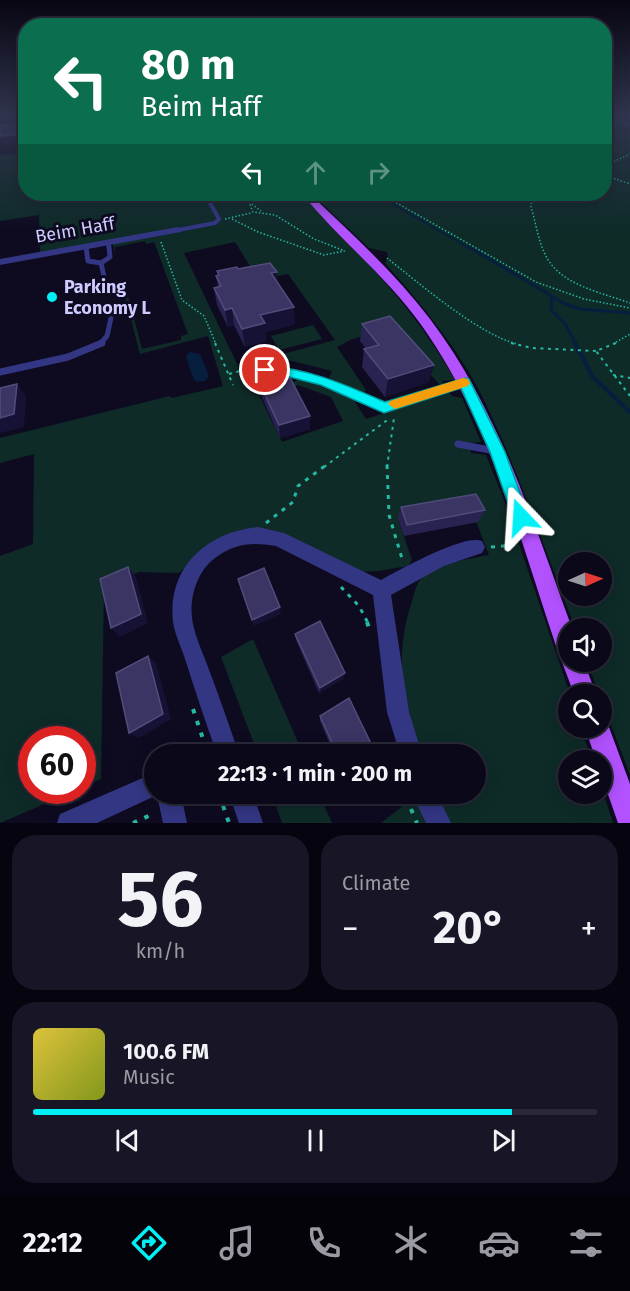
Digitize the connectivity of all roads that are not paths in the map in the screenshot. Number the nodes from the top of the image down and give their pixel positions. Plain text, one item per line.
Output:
1 (210, 201) edge
2 (313, 201) edge
3 (178, 230) joint
4 (108, 243) junction
5 (86, 246) junction
6 (0, 262) edge
7 (101, 263) junction
8 (107, 290) dead end
9 (111, 318) dead end
10 (265, 370) edge
11 (0, 372) edge
12 (465, 382) junction
13 (458, 444) dead end
14 (498, 452) junction
15 (476, 546) road end
16 (381, 590) junction
17 (558, 622) edge
18 (601, 738) edge
19 (224, 744) edge
20 (408, 744) edge
21 (144, 789) edge
22 (171, 804) edge
23 (244, 804) edge
24 (429, 804) edge
25 (630, 820) edge
26 (69, 823) edge
27 (175, 823) edge
28 (251, 823) edge
29 (439, 823) edge

1 - 3 lane
2 - 12 main road
3 - 4 street, Beim Haff
4 - 5 street, Beim Haff
4 - 7 lane
5 - 6 street, Beim Haff
5 - 7 lane
7 - 8 lane
9 - 11 lane
10 - 12 street
12 - 14 main road
13 - 14 lane
14 - 17 main road
15 - 16 street
16 - 19 street
16 - 20 street
18 - 25 main road
21 - 26 street
22 - 27 street
23 - 28 street
24 - 29 street

